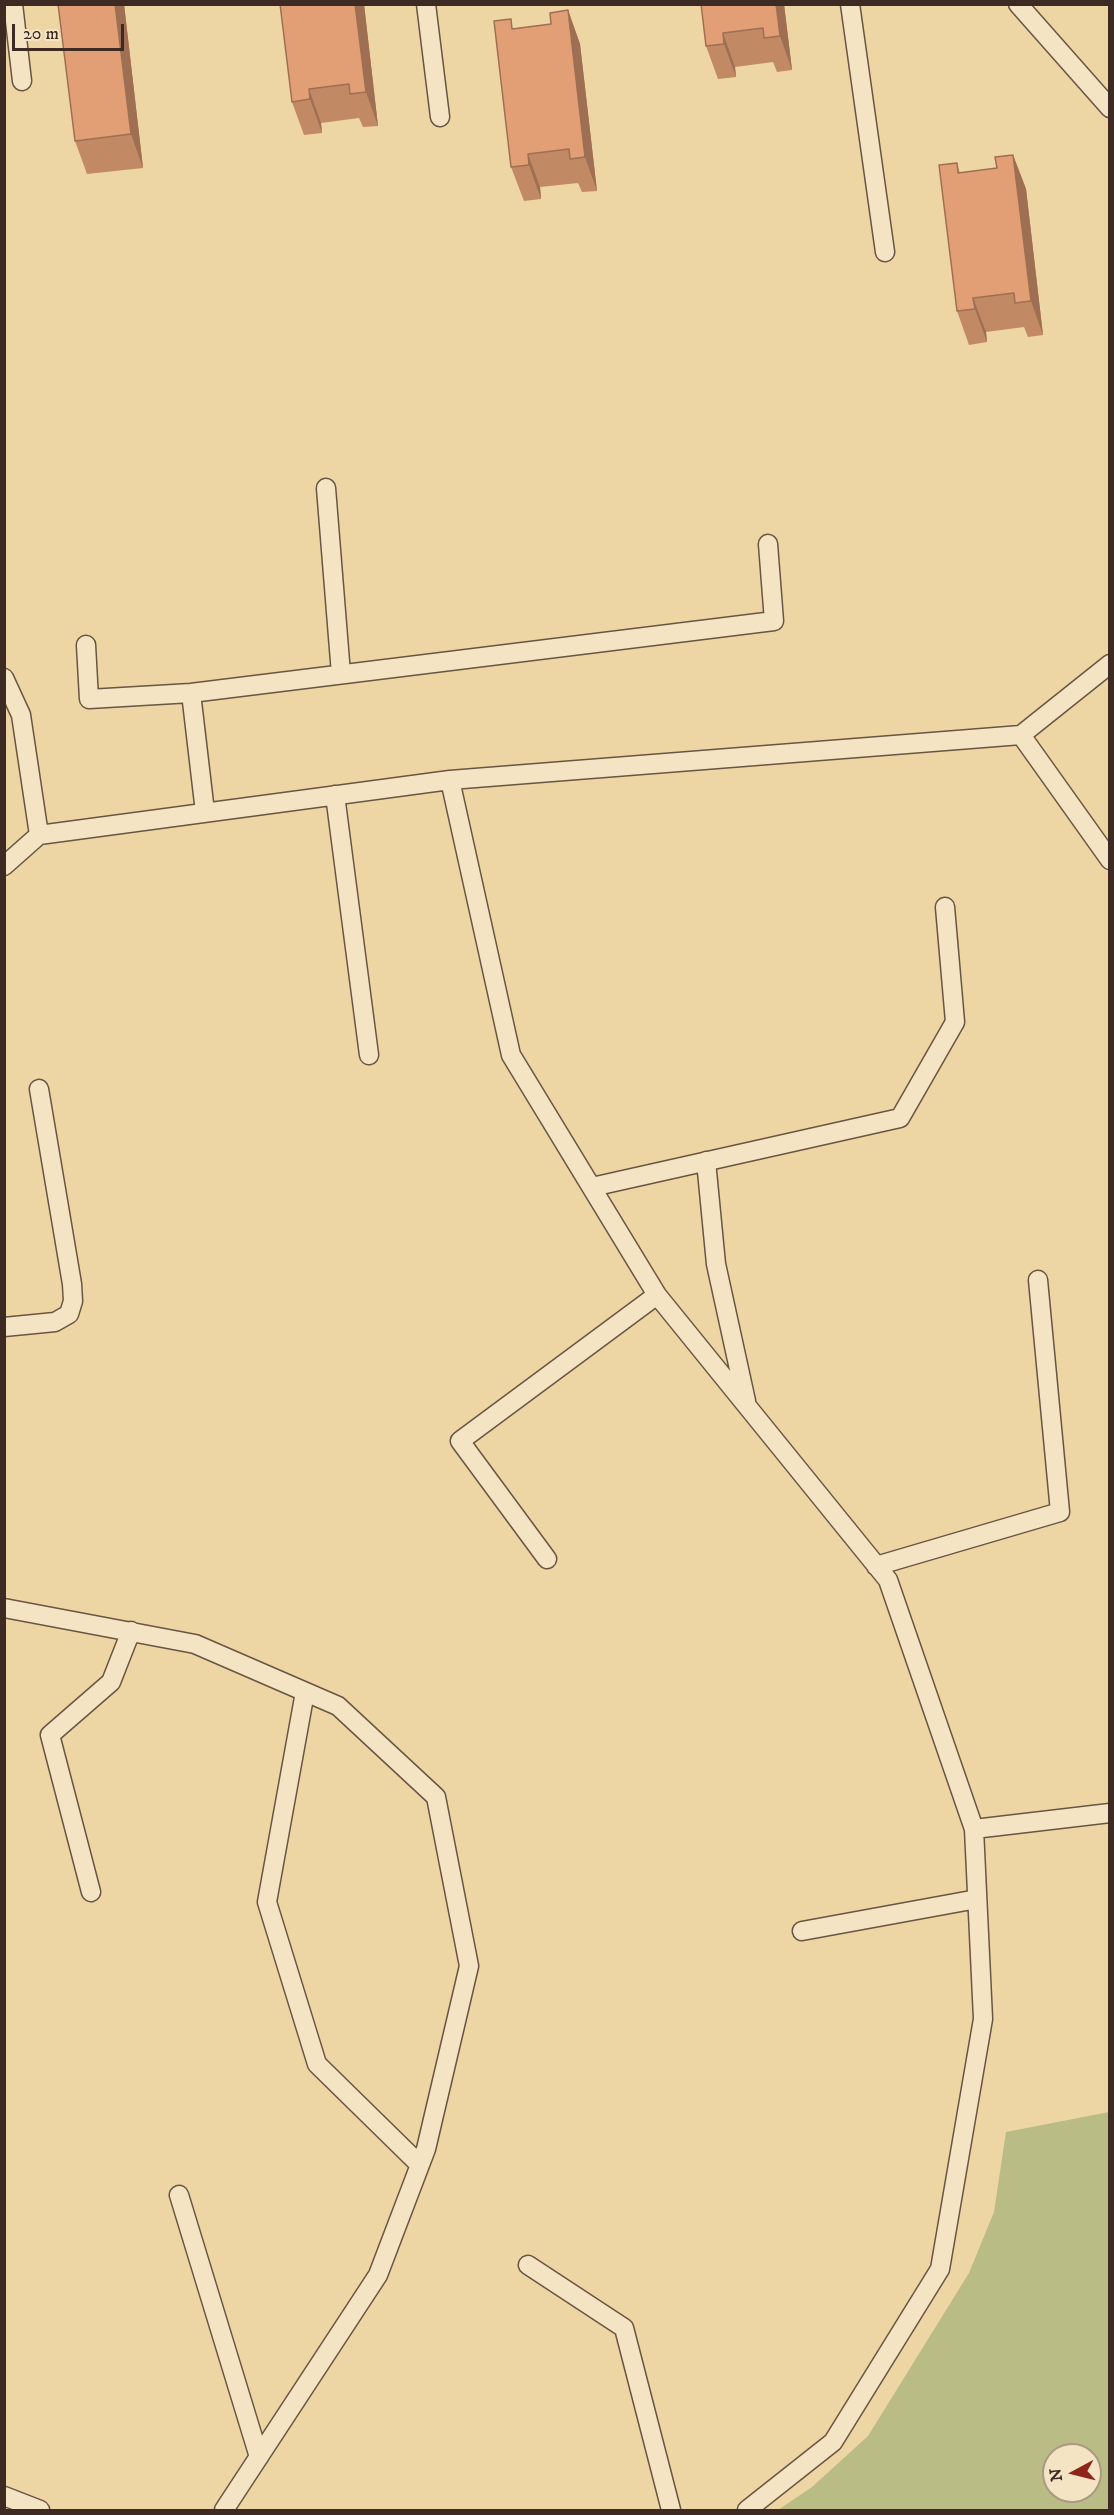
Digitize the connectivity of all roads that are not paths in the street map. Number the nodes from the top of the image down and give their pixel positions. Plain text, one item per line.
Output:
1 (13, 4) edge
2 (426, 4) edge
3 (850, 4) edge
4 (1018, 4) edge
5 (22, 81) dead end
6 (1110, 108) edge
7 (440, 117) dead end
8 (885, 252) dead end
9 (326, 488) dead end
10 (768, 544) dead end
11 (86, 645) dead end
12 (1110, 664) edge
13 (341, 675) junction
14 (4, 678) edge
15 (191, 693) junction
16 (1021, 735) junction
17 (450, 780) junction
18 (335, 795) junction
19 (205, 812) junction
20 (39, 835) junction
21 (1110, 860) edge
22 (4, 866) edge
23 (945, 907) dead end
24 (369, 1055) dead end
25 (39, 1089) dead end
26 (706, 1161) junction
27 (592, 1187) junction
28 (1038, 1280) dead end
29 (657, 1294) junction
30 (4, 1327) edge
31 (747, 1406) junction
32 (547, 1560) dead end
33 (876, 1566) junction
34 (4, 1608) edge
35 (131, 1631) junction
36 (304, 1692) junction
37 (1110, 1813) edge
38 (974, 1829) junction
39 (92, 1892) dead end
40 (977, 1899) junction
41 (802, 1931) dead end
42 (420, 2165) junction
43 (179, 2195) dead end
44 (528, 2265) dead end
45 (259, 2457) junction
46 (4, 2496) edge
47 (40, 2511) edge
48 (224, 2511) edge
49 (671, 2511) edge
50 (747, 2511) edge

1 - 5 lane
2 - 7 lane
3 - 8 lane
4 - 6 lane
9 - 13 lane
10 - 13 lane
11 - 15 lane
12 - 16 lane
13 - 15 lane
14 - 20 lane
15 - 19 lane
16 - 17 lane
16 - 21 lane
17 - 18 lane
17 - 27 lane
18 - 19 lane
18 - 24 lane
19 - 20 lane
20 - 22 lane
23 - 26 lane
25 - 30 lane
26 - 27 lane
26 - 31 lane
27 - 29 lane
28 - 33 lane
29 - 31 lane
29 - 32 lane
31 - 33 lane
33 - 38 lane
34 - 35 lane
35 - 36 lane
35 - 39 lane
36 - 42 lane
36 - 42 lane
37 - 38 lane
38 - 40 lane
40 - 41 lane
40 - 50 lane
42 - 45 lane
43 - 45 lane
44 - 49 lane
45 - 48 lane
46 - 47 lane

